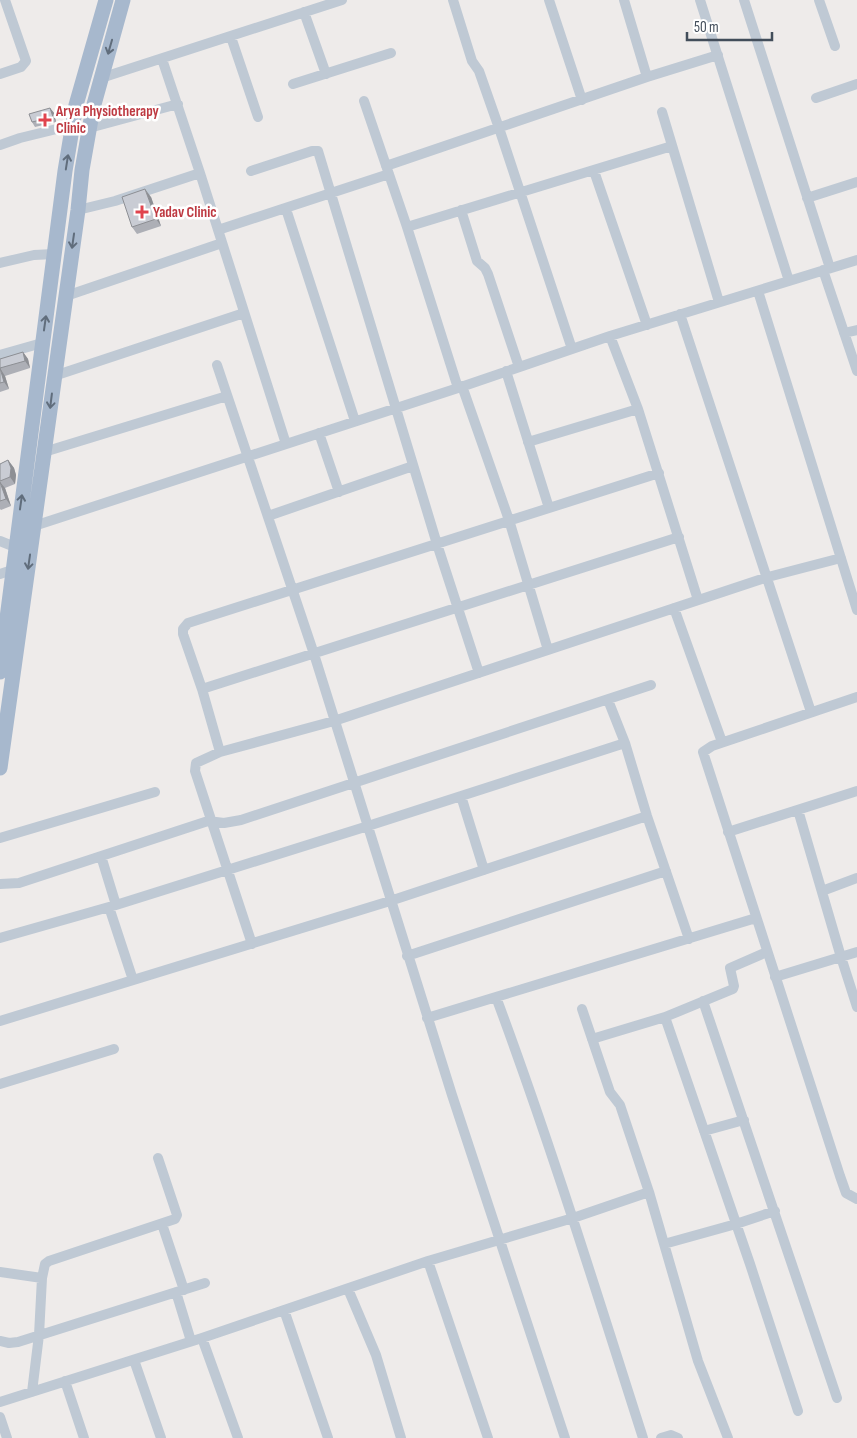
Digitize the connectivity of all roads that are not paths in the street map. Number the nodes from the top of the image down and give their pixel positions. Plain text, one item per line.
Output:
1 (5, 0) edge
2 (106, 0) edge
3 (123, 0) edge
4 (342, 0) edge
5 (453, 0) edge
6 (549, 0) edge
7 (624, 0) edge
8 (700, 0) edge
9 (744, 0) edge
10 (819, 0) edge
11 (0, 1) edge
12 (304, 12) junction
13 (230, 36) junction
14 (835, 46) dead end
15 (391, 53) dead end
16 (718, 55) junction
17 (162, 59) junction
18 (0, 74) edge
19 (326, 74) junction
20 (647, 77) junction
21 (101, 78) junction
22 (293, 84) dead end
23 (857, 84) edge
24 (816, 98) dead end
25 (582, 100) junction
26 (364, 101) dead end
27 (178, 104) junction
28 (662, 112) dead end
29 (258, 117) dead end
30 (73, 125) junction
31 (89, 128) junction
32 (499, 128) junction
33 (0, 145) edge
34 (672, 146) junction
35 (388, 170) junction
36 (251, 171) dead end
37 (594, 171) junction
38 (200, 173) junction
39 (857, 182) edge
40 (520, 192) junction
41 (331, 194) junction
42 (808, 198) junction
43 (286, 209) junction
44 (78, 210) junction
45 (460, 210) junction
46 (407, 227) junction
47 (218, 230) junction
48 (222, 243) junction
49 (54, 254) junction
50 (857, 260) edge
51 (0, 264) edge
52 (827, 269) junction
53 (789, 281) junction
54 (758, 291) junction
55 (66, 296) junction
56 (720, 302) junction
57 (244, 313) junction
58 (680, 314) junction
59 (647, 325) junction
60 (857, 330) edge
61 (844, 333) junction
62 (610, 336) junction
63 (42, 343) junction
64 (572, 349) junction
65 (0, 355) edge
66 (217, 365) dead end
67 (519, 366) junction
68 (506, 371) junction
69 (857, 371) edge
70 (54, 376) junction
71 (460, 387) junction
72 (227, 396) junction
73 (396, 407) junction
74 (638, 409) junction
75 (355, 421) junction
76 (319, 433) junction
77 (528, 442) junction
78 (286, 444) junction
79 (44, 452) junction
80 (247, 456) junction
81 (413, 466) junction
82 (659, 473) junction
83 (339, 492) junction
84 (549, 508) junction
85 (268, 516) junction
86 (509, 520) junction
87 (34, 526) junction
88 (679, 537) junction
89 (0, 541) edge
90 (437, 544) junction
91 (15, 547) junction
92 (841, 558) junction
93 (6, 572) edge
94 (768, 577) junction
95 (529, 584) junction
96 (292, 591) junction
97 (698, 600) junction
98 (459, 607) junction
99 (674, 608) junction
100 (857, 610) edge
101 (7, 649) edge
102 (548, 650) junction
103 (314, 654) junction
104 (0, 672) edge
105 (479, 673) junction
106 (651, 685) dead end
107 (202, 689) junction
108 (857, 697) edge
109 (608, 700) junction
110 (811, 712) junction
111 (334, 722) junction
112 (722, 742) junction
113 (625, 743) junction
114 (220, 752) junction
115 (0, 768) edge
116 (355, 783) junction
117 (857, 791) edge
118 (155, 792) dead end
119 (461, 796) junction
120 (798, 810) junction
121 (647, 816) junction
122 (211, 821) junction
123 (368, 826) junction
124 (728, 832) junction
125 (0, 838) edge
126 (101, 856) junction
127 (227, 870) junction
128 (484, 870) junction
129 (666, 871) junction
130 (857, 878) edge
131 (0, 884) edge
132 (822, 891) junction
133 (390, 901) junction
134 (112, 906) junction
135 (756, 918) junction
136 (0, 938) edge
137 (688, 939) junction
138 (252, 944) junction
139 (767, 952) junction
140 (857, 952) edge
141 (407, 956) junction
142 (841, 957) junction
143 (775, 977) junction
144 (133, 980) junction
145 (496, 997) junction
146 (703, 1001) junction
147 (857, 1007) edge
148 (582, 1009) dead end
149 (665, 1017) junction
150 (427, 1018) junction
151 (0, 1021) edge
152 (592, 1038) junction
153 (114, 1049) dead end
154 (0, 1084) edge
155 (744, 1120) junction
156 (704, 1131) junction
157 (158, 1158) dead end
158 (649, 1192) junction
159 (857, 1200) edge
160 (775, 1211) junction
161 (573, 1218) junction
162 (162, 1224) junction
163 (736, 1224) junction
164 (498, 1240) junction
165 (664, 1244) junction
166 (428, 1261) junction
167 (0, 1272) edge
168 (42, 1278) junction
169 (205, 1283) dead end
170 (348, 1289) junction
171 (180, 1291) junction
172 (284, 1310) junction
173 (39, 1335) junction
174 (202, 1338) junction
175 (0, 1341) edge
176 (191, 1342) junction
177 (134, 1360) junction
178 (65, 1381) junction
179 (32, 1392) junction
180 (837, 1398) dead end
181 (0, 1402) edge
182 (798, 1411) dead end
183 (0, 1417) edge
184 (7, 1438) edge
185 (84, 1438) edge
186 (160, 1438) edge
187 (238, 1438) edge
188 (328, 1438) edge
189 (401, 1438) edge
190 (488, 1438) edge
191 (565, 1438) edge
192 (643, 1438) edge
193 (661, 1438) edge
194 (678, 1438) edge
195 (728, 1438) edge

1 - 11 street
1 - 18 street
2 - 30 main road
3 -> 21 main road
4 - 12 street
5 - 32 street
6 - 25 street
7 - 20 street
8 - 16 street
9 - 42 street
10 - 14 street
12 - 13 street
12 - 19 street
13 - 17 street
13 - 29 street
15 - 19 street
16 - 20 street
16 - 53 street
17 - 21 street
17 - 27 street
19 - 22 street
20 - 25 street
21 - 31 main road
23 - 24 street
25 - 32 street
26 - 35 street
27 - 31 street
27 - 38 street
28 - 34 street
30 - 33 street
49 -> 30 main road
31 - 44 main road
32 - 35 street
32 - 40 street
34 - 37 street
34 - 56 street
35 - 41 street
35 - 46 street
36 - 41 street
37 - 40 street
37 - 59 street
38 - 44 street
38 - 47 street
39 - 42 street
40 - 45 street
40 - 64 street
41 - 43 street
41 - 73 street
42 - 52 street
43 - 47 street
43 - 75 street
44 -> 55 main road
45 - 46 street
45 - 67 street
46 - 71 street
47 - 48 street
48 - 55 street
48 - 57 street
49 - 51 street
63 -> 49 main road
50 - 52 street
52 - 53 street
52 - 61 street
53 - 54 street
54 - 56 street
54 - 92 street
55 - 70 main road
56 - 58 street
57 - 70 street
57 - 78 street
58 - 59 street
58 - 94 street
59 - 62 street
60 - 61 street
61 - 69 street
62 - 64 street
62 - 74 street
63 - 65 street
91 -> 63 main road
64 - 67 street
66 - 72 street
67 - 68 street
68 - 71 street
68 - 77 street
70 -> 79 main road
71 - 73 street
71 - 86 street
72 - 79 street
72 - 80 street
73 - 75 street
73 - 81 street
74 - 77 street
74 - 82 street
75 - 76 street
76 - 78 street
76 - 83 street
77 - 84 street
78 - 80 street
79 - 87 main road
80 - 85 street
80 - 87 street
81 - 83 street
81 - 90 street
82 - 84 street
82 - 88 street
83 - 85 street
84 - 86 street
85 - 96 street
86 - 90 street
86 - 95 street
87 -> 101 main road
88 - 95 street
88 - 97 street
89 - 91 street
90 - 96 street
90 - 98 street
91 - 93 main road
92 - 94 street
92 - 100 street
93 - 101 main road
94 - 97 street
94 - 110 street
95 - 98 street
95 - 102 street
96 - 103 street
96 - 107 street
97 - 99 street
98 - 103 street
98 - 105 street
99 - 102 street
99 - 112 street
101 - 104 main road
101 - 115 main road
102 - 105 street
103 - 107 street
103 - 111 street
105 - 111 street
106 - 109 street
107 - 114 street
108 - 110 street
109 - 113 street
109 - 116 street
110 - 112 street
111 - 114 street
111 - 116 street
112 - 124 street
113 - 119 street
113 - 121 street
114 - 122 street
116 - 122 street
116 - 123 street
117 - 120 street
118 - 125 street
119 - 123 street
119 - 128 street
120 - 124 street
120 - 132 street
121 - 128 street
121 - 129 street
122 - 126 street
122 - 127 street
123 - 127 street
123 - 133 street
124 - 135 street
126 - 131 street
126 - 134 street
127 - 134 street
127 - 138 street
128 - 133 street
129 - 137 street
129 - 141 street
130 - 132 street
132 - 142 street
133 - 138 street
133 - 141 street
134 - 136 street
134 - 144 street
135 - 137 street
135 - 139 street
137 - 145 street
138 - 144 street
139 - 143 street
139 - 146 street
140 - 142 street
141 - 150 street
142 - 143 street
142 - 147 street
143 - 159 street
144 - 151 street
145 - 150 street
145 - 161 street
146 - 149 street
146 - 155 street
148 - 152 street
149 - 152 street
149 - 156 street
150 - 164 street
152 - 158 street
153 - 154 street
155 - 156 street
155 - 160 street
156 - 163 street
157 - 162 street
158 - 161 street
158 - 165 street
160 - 163 street
160 - 180 street
161 - 164 street
161 - 192 street
162 - 168 street
162 - 171 street
163 - 165 street
163 - 182 street
164 - 166 street
164 - 191 street
165 - 195 street
166 - 170 street
166 - 190 street
167 - 168 street
168 - 173 street
169 - 171 street
170 - 172 street
170 - 189 street
171 - 173 street
171 - 176 street
172 - 174 street
172 - 188 street
173 - 175 street
173 - 179 street
174 - 176 street
174 - 187 street
176 - 177 street
177 - 178 street
177 - 186 street
178 - 179 street
178 - 185 street
179 - 181 street
183 - 184 street
193 - 194 street

